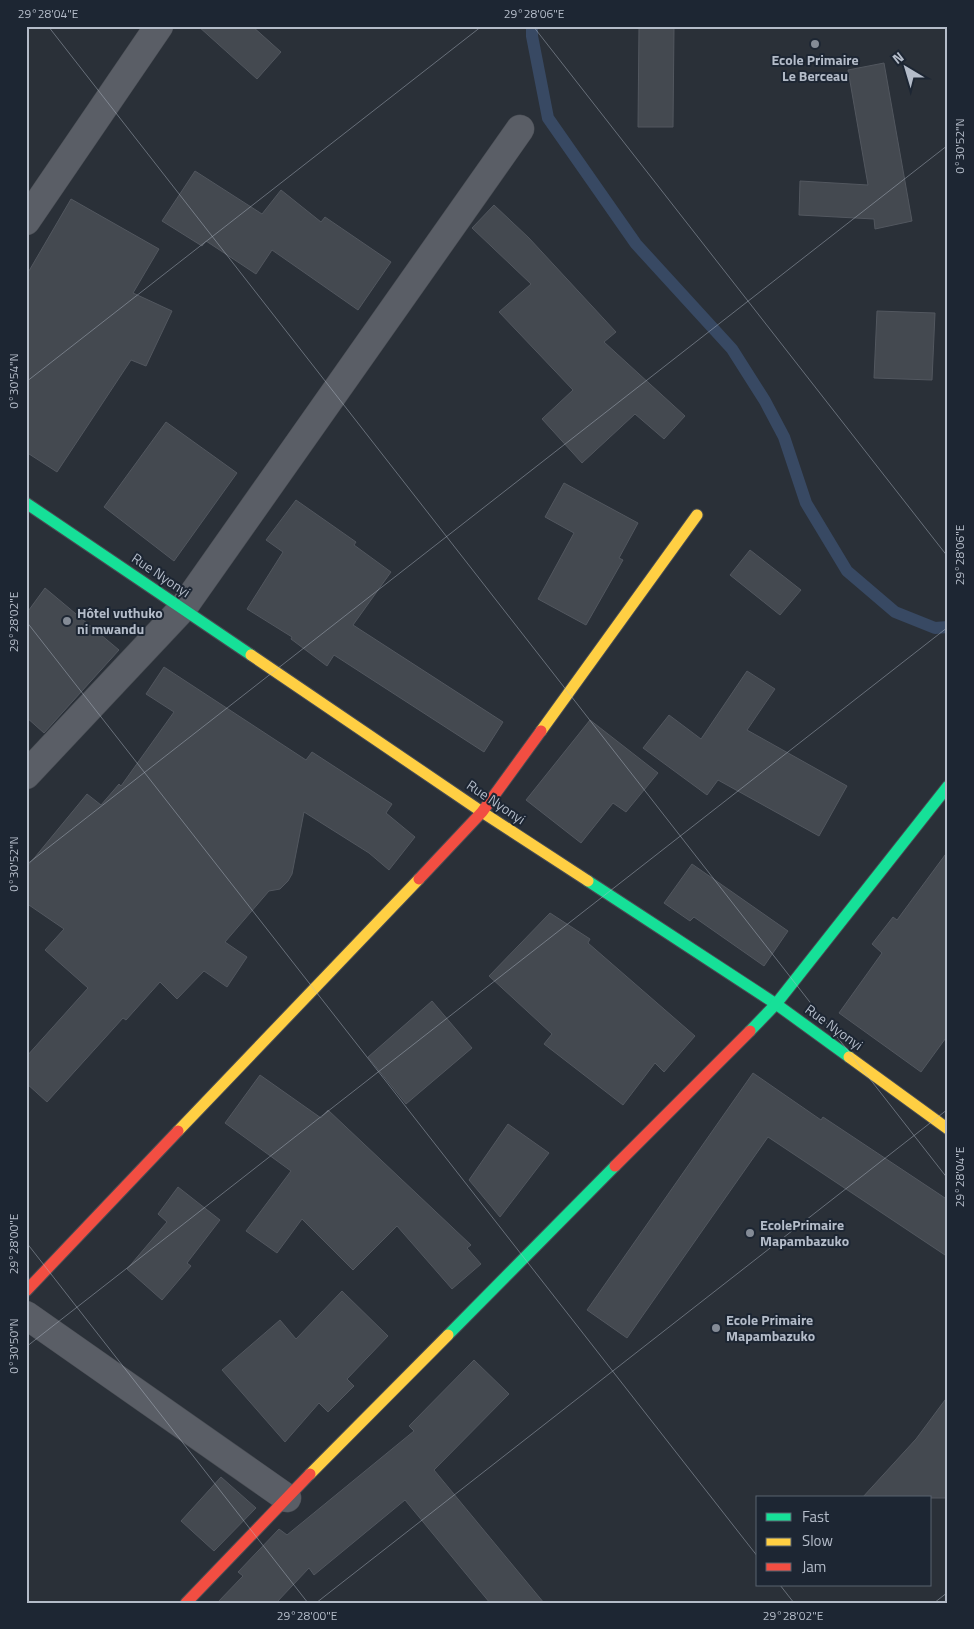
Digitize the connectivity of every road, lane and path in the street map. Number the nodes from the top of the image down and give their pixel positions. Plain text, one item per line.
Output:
1 (159, 26) edge
2 (520, 129) dead end
3 (26, 221) edge
4 (26, 502) edge
5 (697, 515) dead end
6 (183, 608) junction
7 (26, 776) edge
8 (948, 786) edge
9 (482, 812) junction
10 (776, 1004) junction
11 (948, 1129) edge
12 (26, 1291) edge
13 (26, 1314) edge
14 (287, 1498) junction
15 (186, 1603) edge

1 - 3 street
2 - 6 street
4 - 6 street, Rue Nyonyi
5 - 9 street
6 - 7 street
6 - 9 street, Rue Nyonyi
8 - 10 street
9 - 10 street, Rue Nyonyi
9 - 12 street
10 - 11 street, Rue Nyonyi
10 - 14 street
13 - 14 street
14 - 15 street

